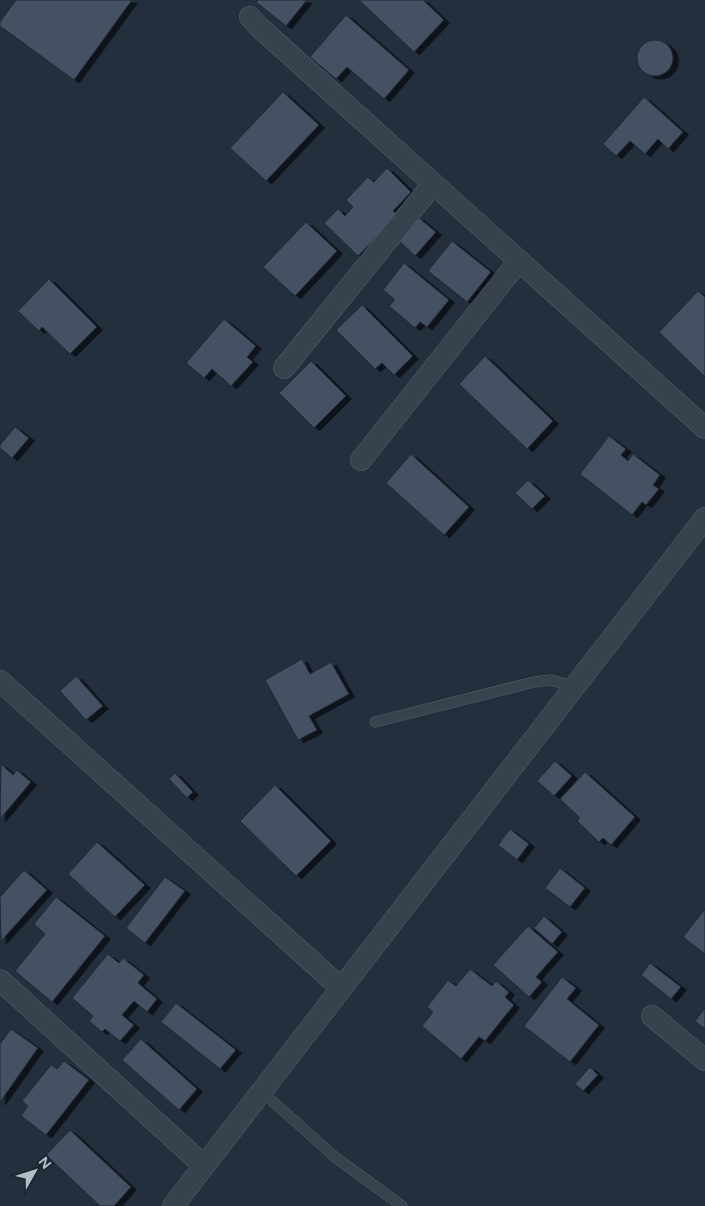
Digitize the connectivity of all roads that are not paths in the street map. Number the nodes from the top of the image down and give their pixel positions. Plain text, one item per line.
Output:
1 (250, 17) dead end
2 (433, 184) junction
3 (518, 262) junction
4 (284, 368) dead end
5 (705, 428) edge
6 (361, 460) dead end
7 (705, 518) edge
8 (0, 681) edge
9 (575, 687) junction
10 (375, 722) dead end
11 (0, 980) edge
12 (341, 988) junction
13 (652, 1016) dead end
14 (705, 1060) edge
15 (261, 1091) junction
16 (203, 1165) junction
17 (173, 1206) edge
18 (402, 1206) edge

1 - 2 street
2 - 3 street
2 - 4 street
3 - 5 street
3 - 6 street
7 - 9 street
8 - 12 street
9 - 10 lane
9 - 12 street
11 - 16 street
12 - 15 street
13 - 14 street
15 - 16 street
15 - 18 lane
16 - 17 street

